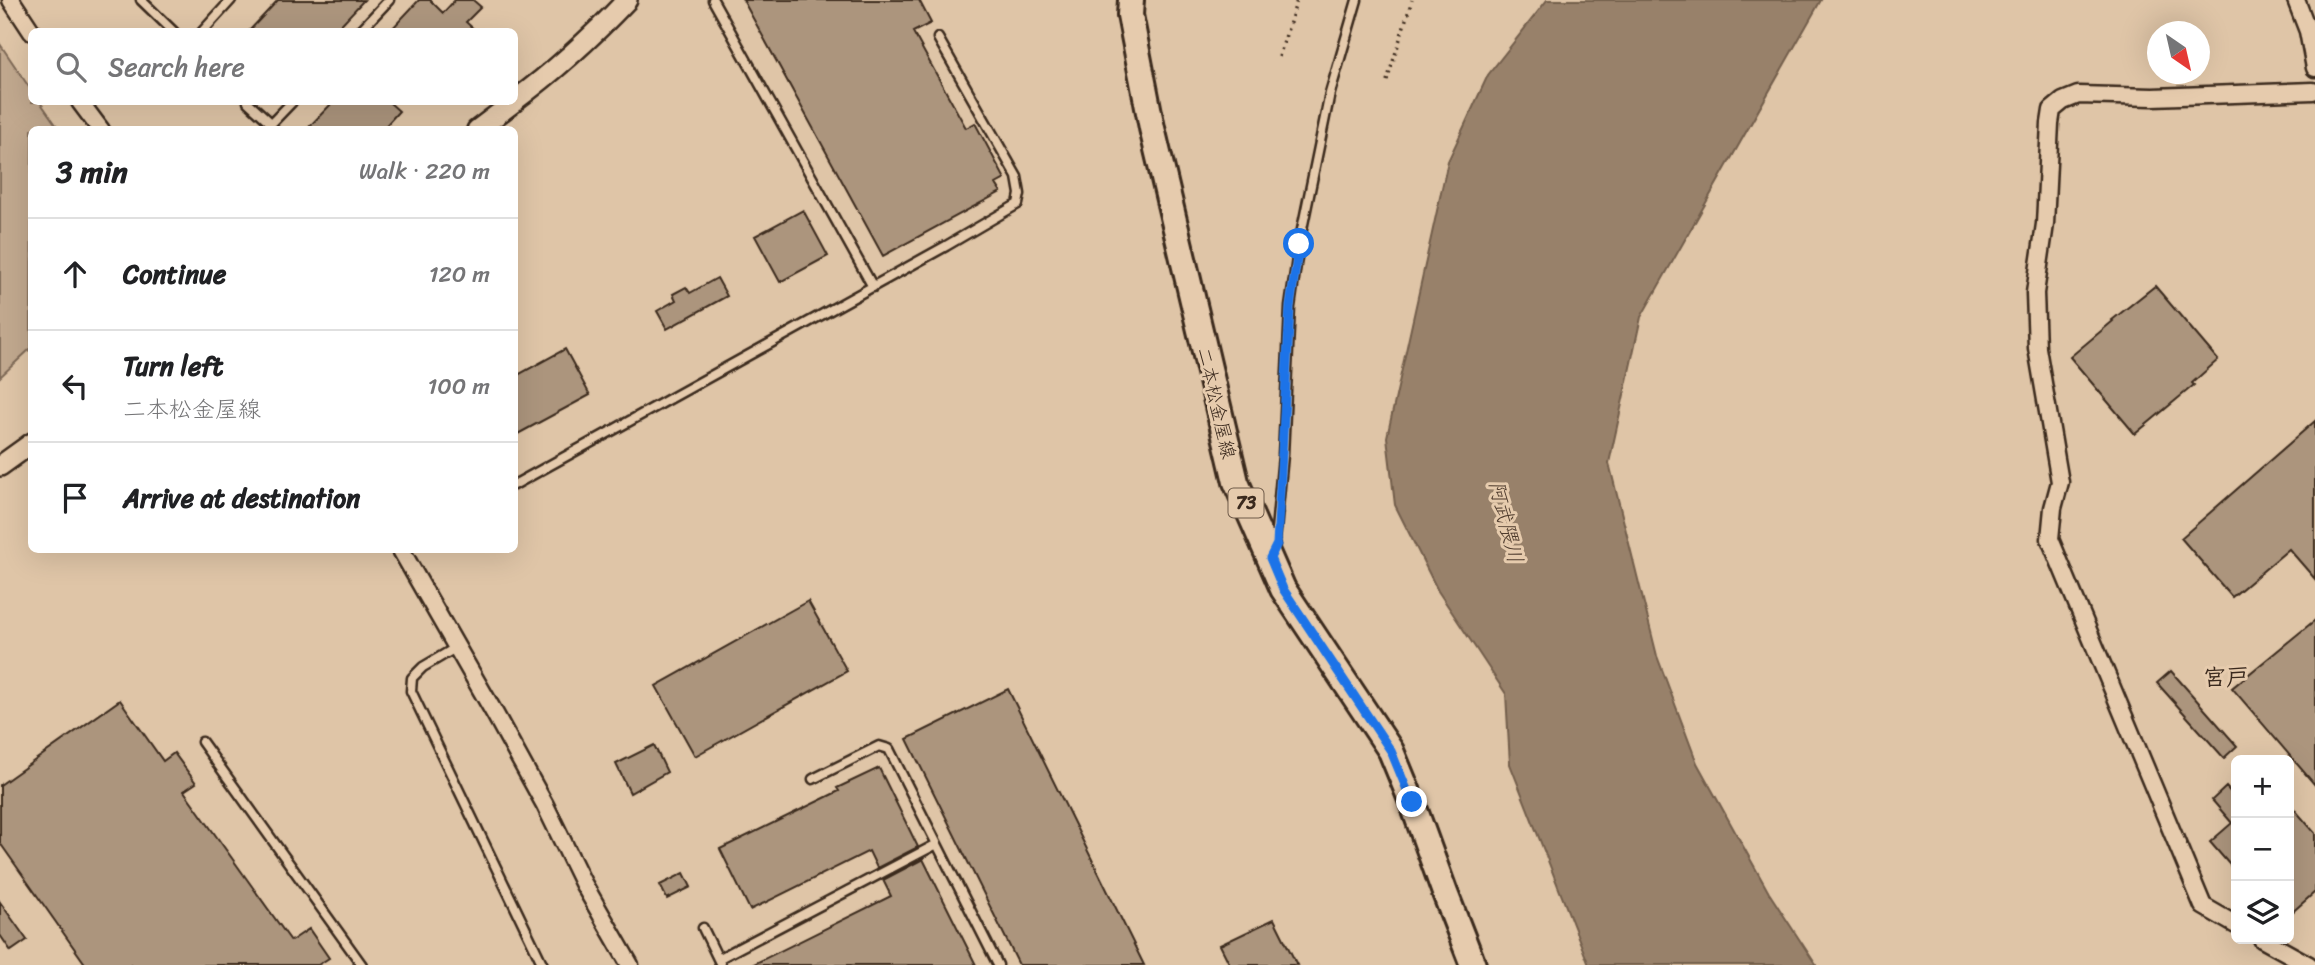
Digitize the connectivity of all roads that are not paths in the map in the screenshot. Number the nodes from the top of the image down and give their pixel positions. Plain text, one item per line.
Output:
1 (11, 0) edge
2 (141, 0) edge
3 (231, 0) edge
4 (389, 0) edge
5 (627, 0) edge
6 (713, 0) edge
7 (1131, 0) edge
8 (1357, 0) edge
9 (2296, 0) edge
10 (29, 28) edge
11 (170, 28) edge
12 (206, 28) edge
13 (363, 28) edge
14 (939, 38) dead end
15 (2315, 68) edge
16 (2313, 91) dead end
17 (518, 98) edge
18 (82, 105) edge
19 (250, 105) edge
20 (289, 105) edge
21 (509, 105) edge
22 (98, 126) edge
23 (268, 126) edge
24 (482, 126) edge
25 (873, 287) junction
26 (28, 446) edge
27 (0, 466) edge
28 (518, 483) edge
29 (403, 553) edge
30 (1270, 558) junction
31 (457, 647) junction
32 (202, 742) dead end
33 (813, 779) dead end
34 (937, 844) junction
35 (2231, 922) edge
36 (703, 928) dead end
37 (2271, 944) edge
38 (720, 962) edge
39 (362, 965) edge
40 (543, 965) edge
41 (630, 965) edge
42 (998, 965) edge
43 (1473, 965) edge
44 (2309, 965) edge

1 - 10 street
2 - 11 lane
3 - 12 lane
4 - 13 lane
5 - 17 street
6 - 25 lane
7 - 30 main road, 二本松金屋線 / 73
8 - 30 lane
9 - 15 street
14 - 25 lane
16 - 35 street
18 - 22 street
19 - 23 lane
20 - 23 lane
21 - 24 street
25 - 28 lane
26 - 27 street
29 - 31 street
30 - 43 main road, 二本松金屋線 / 73
31 - 40 lane
31 - 41 street
32 - 39 lane
33 - 34 lane
34 - 38 lane
34 - 42 lane
36 - 38 lane
37 - 44 street

